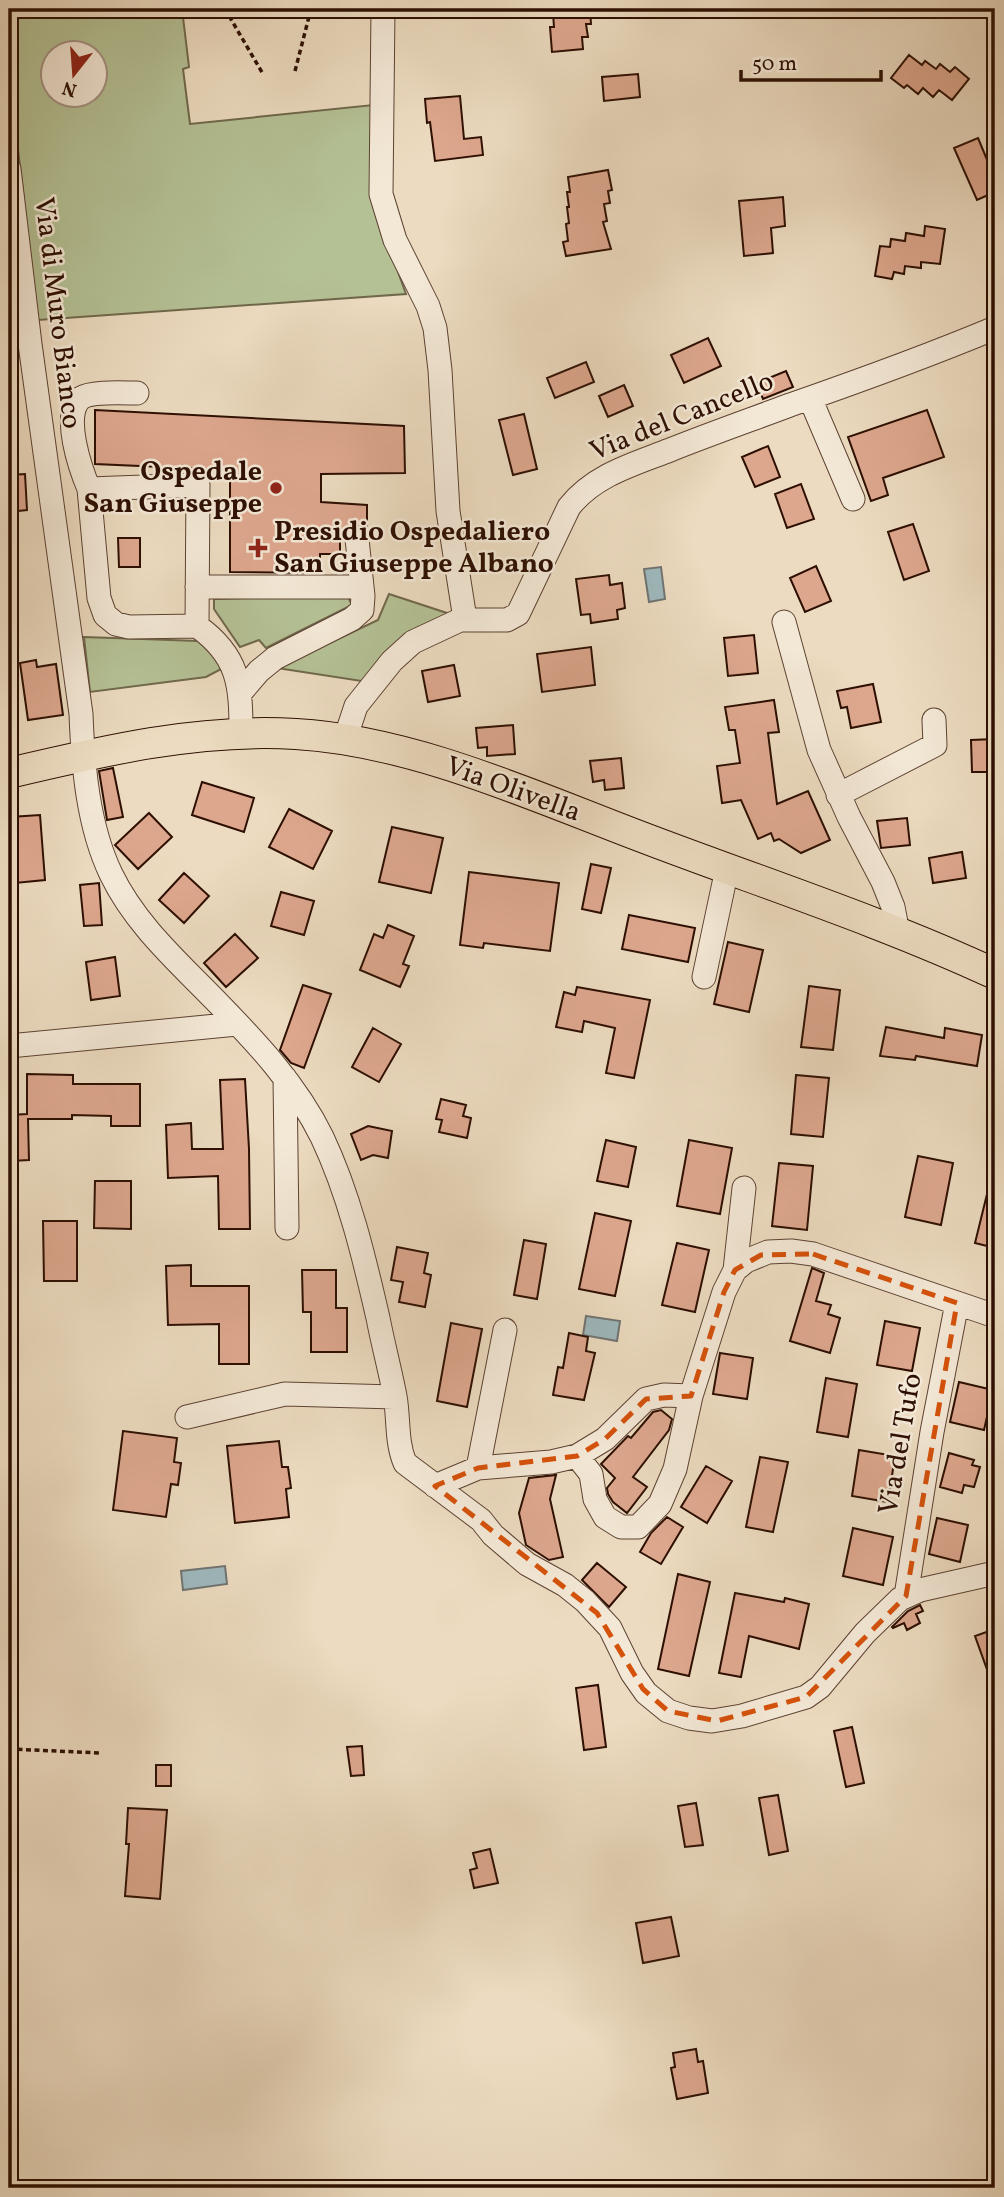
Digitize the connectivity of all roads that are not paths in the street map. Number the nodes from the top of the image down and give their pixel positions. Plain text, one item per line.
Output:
1 (383, 9) edge
2 (9, 169) edge
3 (16, 296) edge
4 (995, 328) edge
5 (137, 393) dead end
6 (810, 398) junction
7 (89, 489) junction
8 (853, 499) dead end
9 (357, 539) dead end
10 (197, 587) junction
11 (360, 587) junction
12 (465, 619) junction
13 (784, 622) dead end
14 (197, 626) junction
15 (241, 691) junction
16 (934, 720) dead end
17 (241, 733) junction
18 (345, 739) junction
19 (82, 756) junction
20 (9, 773) edge
21 (838, 795) junction
22 (727, 869) junction
23 (898, 933) junction
24 (995, 974) edge
25 (704, 977) dead end
26 (237, 1024) junction
27 (9, 1046) edge
28 (285, 1078) junction
29 (744, 1188) dead end
30 (287, 1228) dead end
31 (735, 1270) junction
32 (957, 1303) junction
33 (995, 1316) edge
34 (505, 1330) dead end
35 (691, 1396) junction
36 (395, 1397) junction
37 (187, 1417) dead end
38 (577, 1456) junction
39 (478, 1468) junction
40 (435, 1486) junction
41 (995, 1573) edge
42 (906, 1596) junction

1 - 12 street
2 - 3 street, Via di Muro Bianco
3 - 19 street, Via di Muro Bianco
4 - 6 street, Via del Cancello
5 - 7 street
6 - 8 street
6 - 12 street, Via del Cancello
7 - 10 street
7 - 14 street
9 - 11 street
10 - 11 street
10 - 14 street
11 - 15 street
12 - 18 street, Via del Cancello
13 - 21 street
14 - 15 street
15 - 17 street
16 - 21 street
17 - 18 main road, Via Olivella
17 - 19 main road, Via Olivella
18 - 22 main road, Via Olivella
19 - 20 main road, Via Olivella
19 - 26 street, Via di Muro Bianco
21 - 23 street
22 - 23 main road, Via Olivella
22 - 25 street
23 - 24 main road, Via Olivella
26 - 27 street
26 - 28 street, Via di Muro Bianco
28 - 30 street
28 - 36 street, Via di Muro Bianco
29 - 31 street
31 - 32 street
31 - 35 street
32 - 33 street
32 - 42 street, Via del Tufo
34 - 39 street
35 - 38 street
35 - 38 street
36 - 37 street
36 - 40 street, Via di Muro Bianco
38 - 39 street
39 - 40 street
40 - 42 street, Via di Muro Bianco
41 - 42 street

